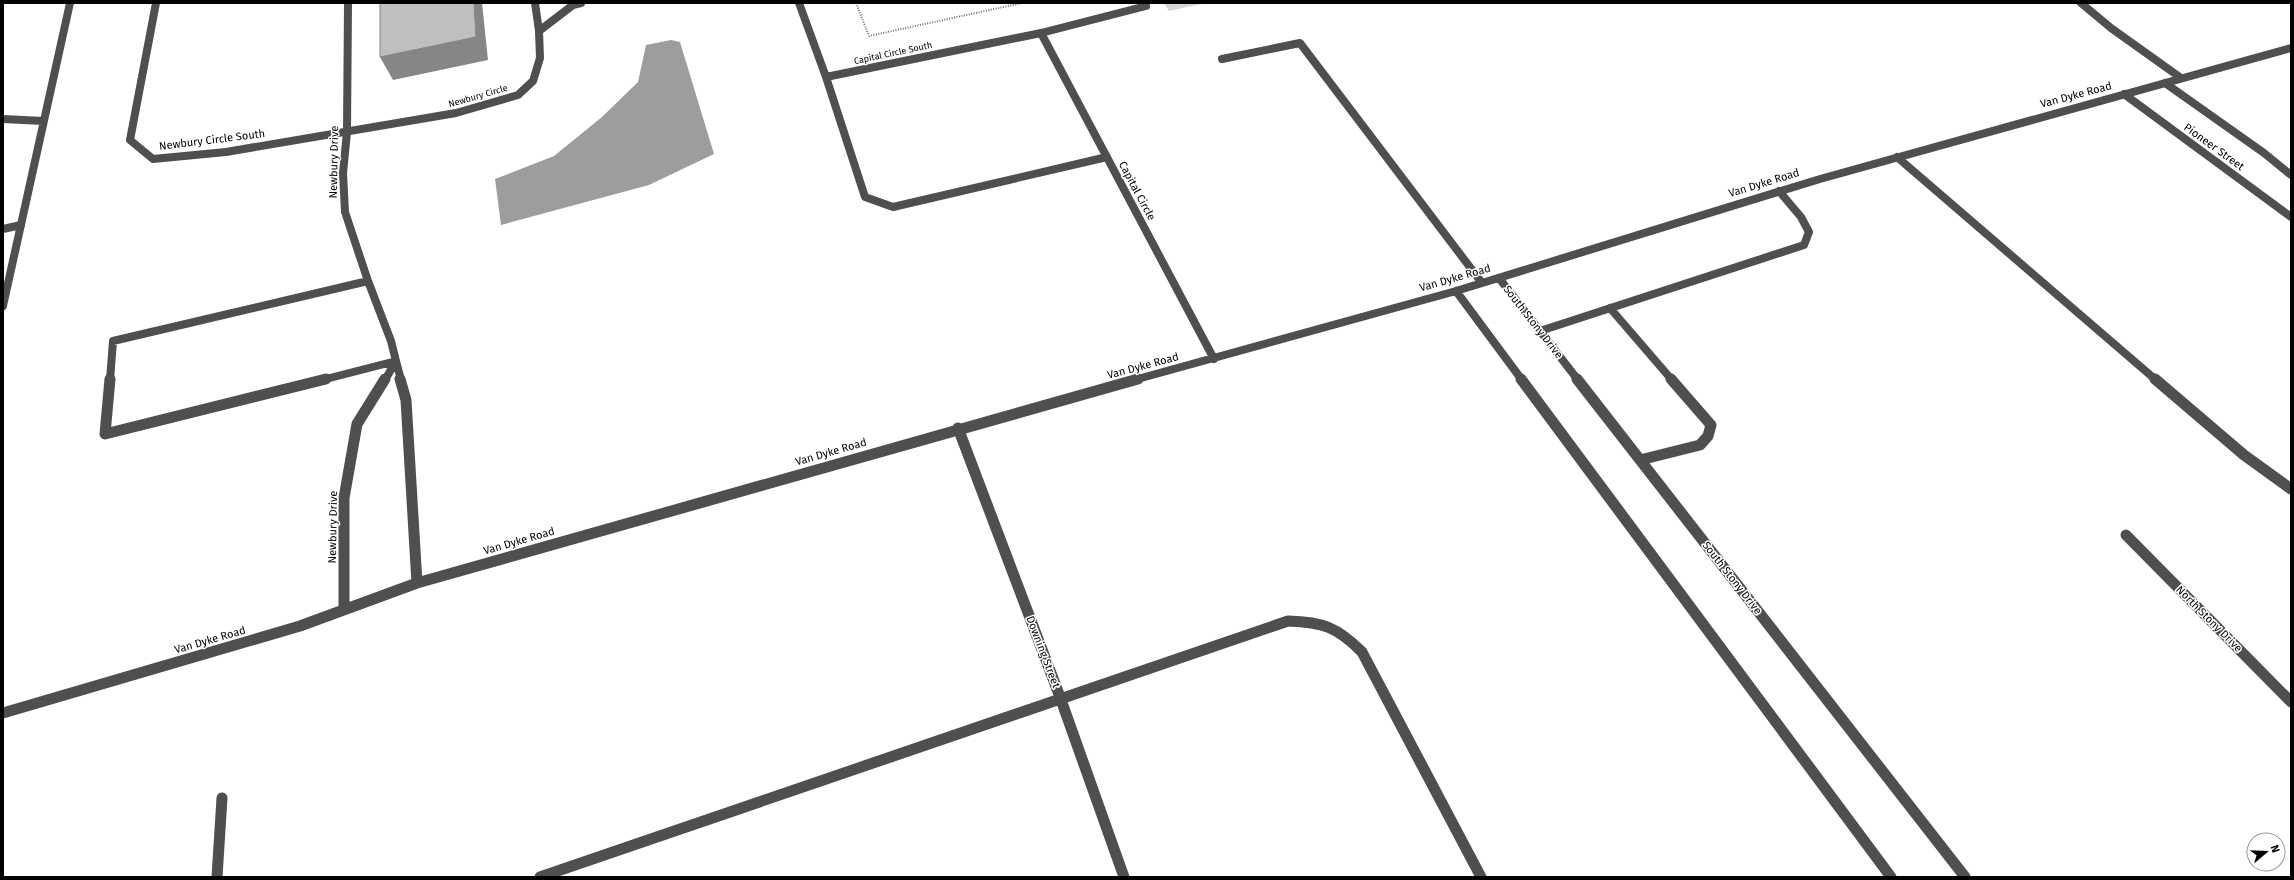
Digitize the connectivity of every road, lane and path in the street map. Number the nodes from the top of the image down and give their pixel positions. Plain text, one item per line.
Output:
1 (70, 3) edge
2 (156, 3) edge
3 (348, 3) edge
4 (535, 3) edge
5 (581, 3) edge
6 (799, 3) edge
7 (856, 3) edge
8 (1022, 3) edge
9 (1144, 3) edge
10 (2081, 3) edge
11 (539, 31) junction
12 (1042, 33) junction
13 (2291, 48) edge
14 (1222, 59) dead end
15 (826, 77) junction
16 (2181, 78) junction
17 (2166, 83) junction
18 (2124, 94) junction
19 (3, 119) edge
20 (43, 121) junction
21 (347, 132) junction
22 (1107, 157) junction
23 (1897, 157) junction
24 (2291, 175) edge
25 (1779, 192) junction
26 (2291, 217) edge
27 (20, 225) junction
28 (3, 229) edge
29 (1499, 278) junction
30 (368, 281) junction
31 (1482, 283) junction
32 (1456, 291) junction
33 (3, 306) edge
34 (1610, 308) junction
35 (1540, 331) junction
36 (1214, 359) junction
37 (396, 361) junction
38 (958, 428) junction
39 (1640, 460) junction
40 (2291, 489) edge
41 (2126, 535) dead end
42 (417, 583) junction
43 (344, 609) junction
44 (1060, 697) junction
45 (2291, 702) edge
46 (3, 713) edge
47 (222, 798) dead end
48 (217, 877) edge
49 (540, 877) edge
50 (1124, 877) edge
51 (1481, 877) edge
52 (1891, 877) edge
53 (1965, 877) edge

1 - 20 street
2 - 21 street, Newbury Circle South
3 - 21 street, Newbury Drive
4 - 11 street, Newbury Circle
5 - 11 street
6 - 15 street
7 - 8 path
9 - 12 street, Capital Circle South
10 - 16 street
11 - 21 street, Newbury Circle
12 - 15 street, Capital Circle South
12 - 22 street, Capital Circle
13 - 16 street, Van Dyke Road
14 - 31 street
15 - 22 street
16 - 17 street, Van Dyke Road
17 - 18 street, Van Dyke Road
17 - 24 street
18 - 23 street, Van Dyke Road
18 - 26 street, Pioneer Street
19 - 20 street
20 - 27 street
21 - 30 street, Newbury Drive
22 - 36 street, Capital Circle
23 - 25 street, Van Dyke Road
23 - 40 street
25 - 29 street, Van Dyke Road
25 - 34 street
27 - 28 street
27 - 33 street
29 - 31 street, Van Dyke Road
29 - 35 street, South Stony Drive
30 - 37 street, Newbury Drive
30 - 37 street
31 - 32 street, Van Dyke Road
32 - 36 street, Van Dyke Road
32 - 52 street
34 - 35 street
34 - 39 street
35 - 39 street, South Stony Drive
36 - 38 street, Van Dyke Road
37 - 42 street, Newbury Drive
37 - 43 street, Newbury Drive
38 - 42 street, Van Dyke Road
38 - 44 street, Downing Street
39 - 53 street, South Stony Drive
41 - 45 street, North Stony Drive
42 - 43 street, Van Dyke Road
43 - 46 street, Van Dyke Road
44 - 49 street
44 - 50 street, Downing Street
44 - 51 street
47 - 48 street

